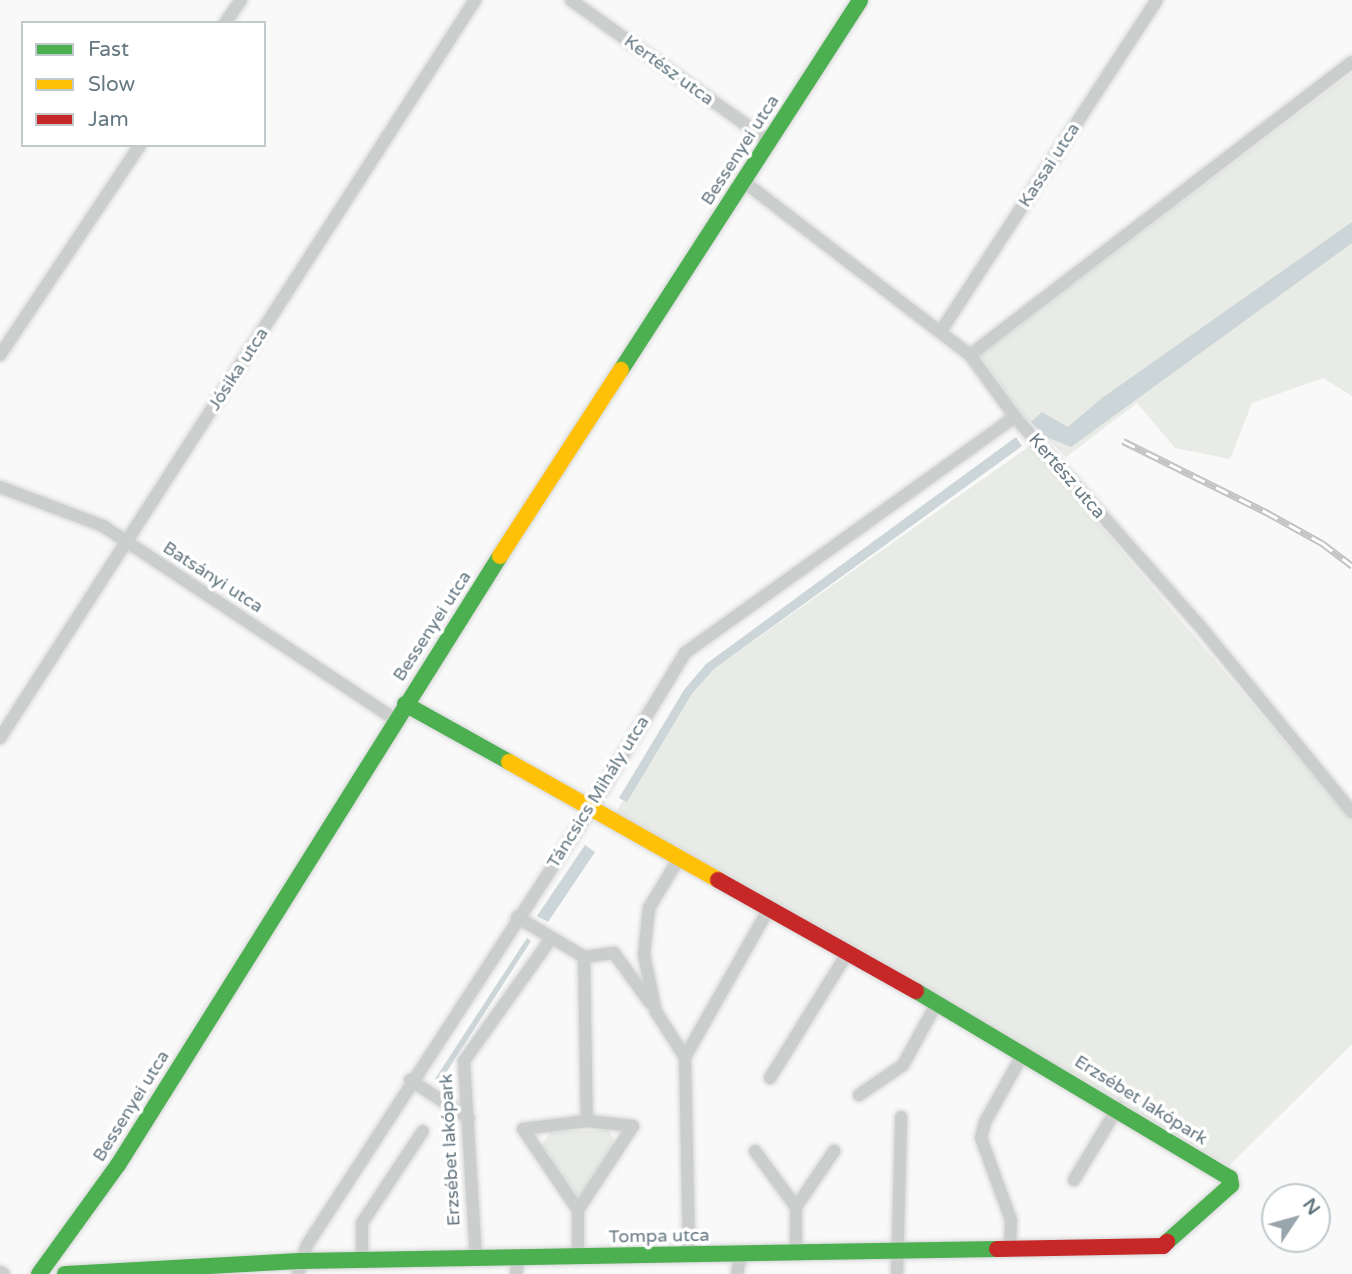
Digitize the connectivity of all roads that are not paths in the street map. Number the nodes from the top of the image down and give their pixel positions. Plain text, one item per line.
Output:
1 (241, 0) edge
2 (475, 0) edge
3 (571, 0) edge
4 (860, 0) edge
5 (1157, 0) edge
6 (226, 21) edge
7 (1352, 62) edge
8 (768, 140) junction
9 (139, 147) edge
10 (743, 181) junction
11 (941, 331) junction
12 (0, 355) edge
13 (970, 355) junction
14 (1015, 417) junction
15 (0, 486) edge
16 (123, 541) junction
17 (405, 704) junction
18 (395, 719) junction
19 (0, 738) edge
20 (589, 811) junction
21 (1352, 812) edge
22 (678, 860) junction
23 (768, 910) junction
24 (517, 917) junction
25 (550, 940) junction
26 (847, 954) junction
27 (584, 957) junction
28 (645, 962) junction
29 (626, 970) junction
30 (937, 1003) junction
31 (656, 1012) junction
32 (1024, 1052) junction
33 (685, 1057) junction
34 (770, 1078) dead end
35 (410, 1080) junction
36 (859, 1095) dead end
37 (1118, 1107) junction
38 (901, 1117) dead end
39 (469, 1118) junction
40 (587, 1121) junction
41 (423, 1131) dead end
42 (755, 1151) dead end
43 (834, 1151) dead end
44 (1074, 1180) dead end
45 (1231, 1185) joint
46 (796, 1207) junction
47 (578, 1210) junction
48 (1010, 1249) junction
49 (899, 1251) junction
50 (796, 1252) junction
51 (688, 1254) junction
52 (741, 1254) junction
53 (578, 1256) junction
54 (476, 1258) junction
55 (362, 1260) junction
56 (517, 1266) edge
57 (299, 1268) edge
58 (39, 1274) edge
59 (65, 1274) edge
60 (737, 1274) edge
61 (897, 1274) edge

1 - 6 street
2 - 16 street, Jósika utca
3 - 8 street, Kertész utca
4 - 8 street, Bessenyei utca
5 - 11 street, Kassai utca
7 - 13 street
8 - 10 street, Bessenyei utca
9 - 12 street
10 - 11 street, Kertész utca
10 - 17 street, Bessenyei utca
11 - 13 street, Kertész utca
13 - 14 street, Kertész utca
14 - 20 street, Táncsics Mihály utca
14 - 21 street, Kertész utca
15 - 16 street, Batsányi utca
16 - 18 street, Batsányi utca
16 - 19 street, Jósika utca
17 - 18 street, Bessenyei utca
17 - 20 street
18 - 58 street, Bessenyei utca
20 - 22 street, Erzsébet lakópark
20 - 24 street, Táncsics Mihály utca
22 - 23 street, Erzsébet lakópark
22 - 28 street
23 - 26 street, Erzsébet lakópark
23 - 33 street
24 - 25 street
24 - 35 street, Táncsics Mihály utca
25 - 27 street
25 - 39 street, Erzsébet lakópark
26 - 30 street, Erzsébet lakópark
26 - 34 street
27 - 29 street
27 - 40 street
28 - 29 street
28 - 31 street
29 - 31 street
30 - 32 street, Erzsébet lakópark
30 - 36 street
31 - 33 street
32 - 37 street, Erzsébet lakópark
32 - 48 street
33 - 51 street
35 - 39 street
35 - 57 street, Táncsics Mihály utca
37 - 44 street
37 - 45 street, Erzsébet lakópark
38 - 49 street
39 - 54 street, Erzsébet lakópark
40 - 47 street
40 - 47 street
41 - 55 street
42 - 46 street
43 - 46 street
45 - 48 street, Tompa utca
46 - 50 street
47 - 53 street
48 - 49 street, Tompa utca
49 - 50 street, Tompa utca
49 - 61 street
50 - 52 street, Tompa utca
51 - 52 street, Tompa utca
51 - 53 street, Tompa utca
52 - 60 street
53 - 56 street, Tompa utca
54 - 55 street, Tompa utca
54 - 56 street, Tompa utca
55 - 57 street, Tompa utca
57 - 59 street, Tompa utca

